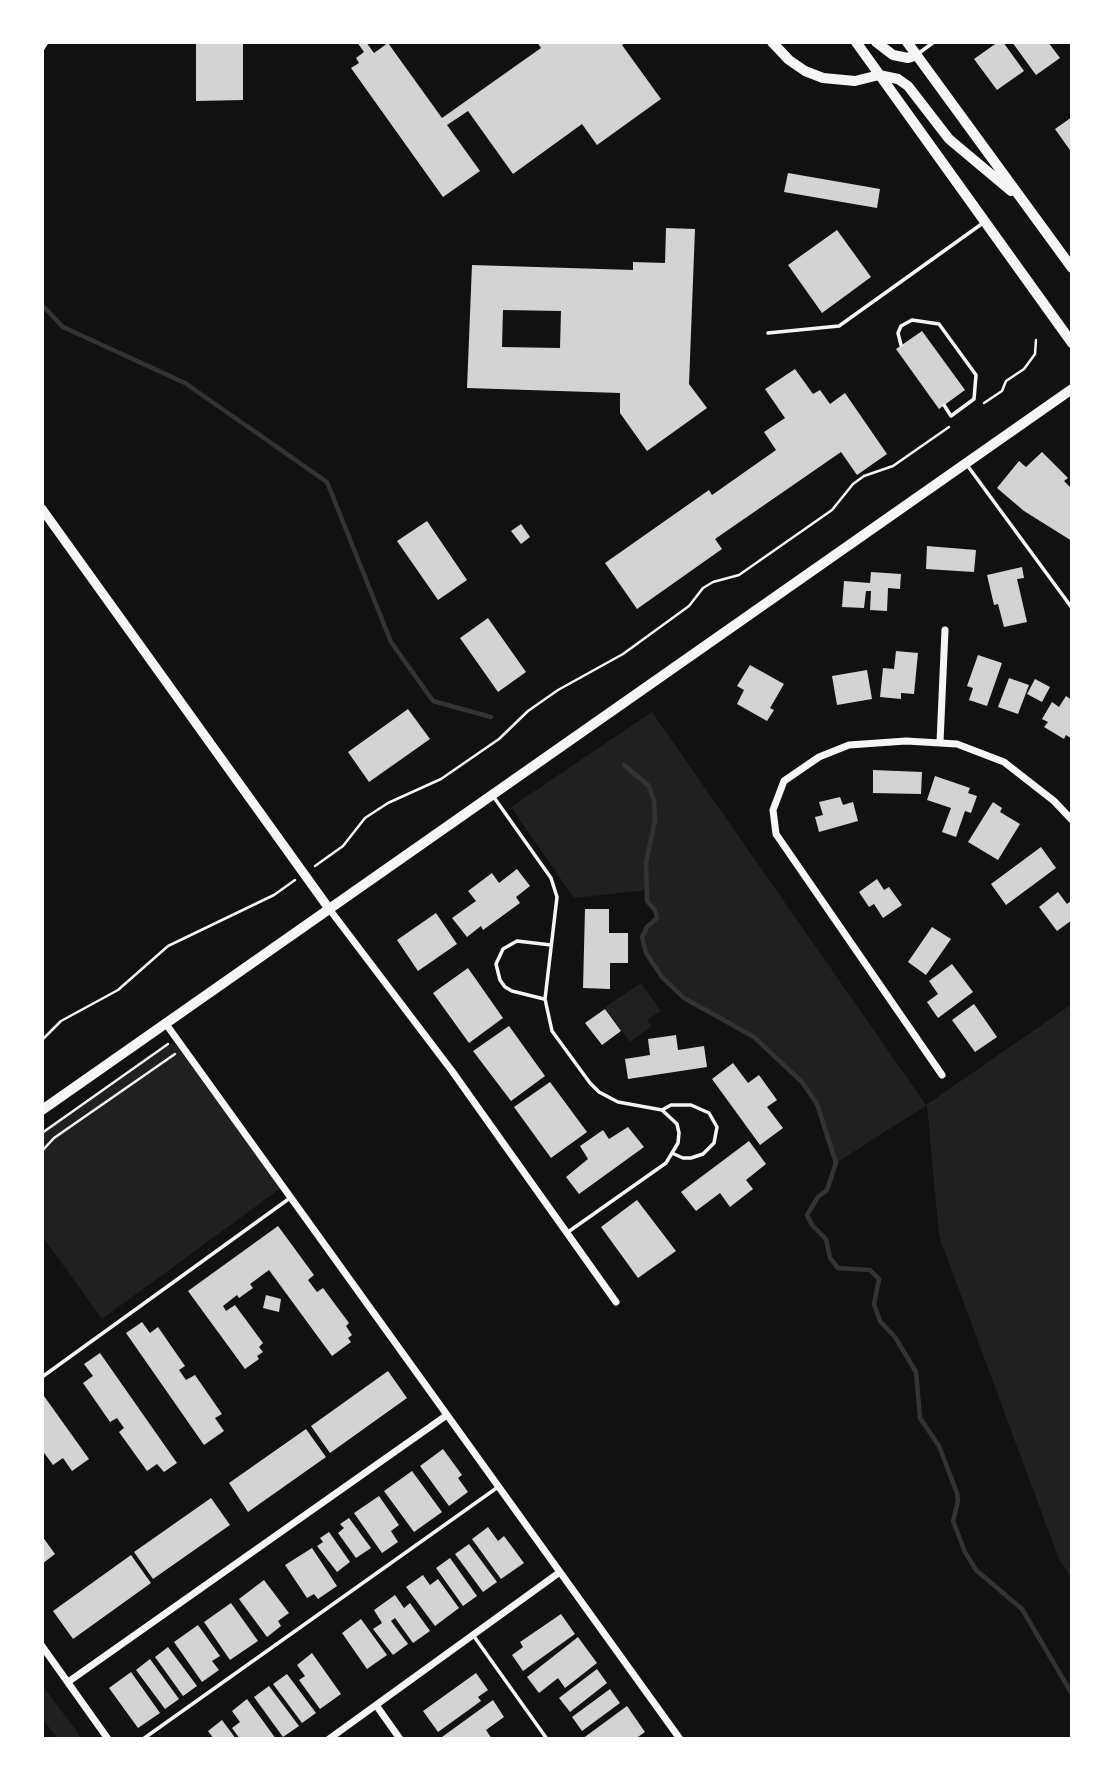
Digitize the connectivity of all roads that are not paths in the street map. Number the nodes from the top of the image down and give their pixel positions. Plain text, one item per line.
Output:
1 (47, 42) edge
2 (772, 42) edge
3 (856, 42) edge
4 (876, 42) edge
5 (908, 42) edge
6 (934, 42) edge
7 (42, 50) edge
8 (917, 55) junction
9 (879, 75) junction
10 (1024, 202) junction
11 (985, 222) junction
12 (1072, 268) edge
13 (768, 332) dead end
14 (1072, 342) edge
15 (901, 345) dead end
16 (1072, 389) edge
17 (944, 405) dead end
18 (966, 463) junction
19 (42, 509) edge
20 (1072, 608) edge
21 (945, 630) dead end
22 (940, 742) junction
23 (491, 794) junction
24 (1072, 820) edge
25 (330, 910) junction
26 (551, 945) junction
27 (545, 999) junction
28 (166, 1024) junction
29 (942, 1075) dead end
30 (42, 1110) edge
31 (662, 1110) junction
32 (674, 1154) junction
33 (291, 1198) junction
34 (568, 1232) junction
35 (616, 1302) dead end
36 (42, 1377) edge
37 (447, 1415) junction
38 (498, 1487) junction
39 (559, 1572) junction
40 (473, 1635) junction
41 (42, 1646) edge
42 (68, 1682) junction
43 (376, 1705) junction
44 (108, 1739) edge
45 (143, 1739) edge
46 (329, 1739) edge
47 (400, 1739) edge
48 (547, 1739) edge
49 (680, 1739) edge

1 - 7 lane
2 - 9 main road
3 - 9 main road
4 - 8 main road
5 - 8 main road
6 - 8 lane
8 - 10 main road
9 - 10 main road
9 - 11 main road
10 - 12 main road
11 - 13 lane
11 - 14 main road
15 - 17 lane
16 - 18 main road
18 - 20 lane
18 - 23 main road
19 - 25 street
21 - 22 street
22 - 24 street
22 - 29 street
23 - 25 main road
23 - 26 lane
25 - 28 main road
25 - 34 street
26 - 27 lane
26 - 27 lane
27 - 31 lane
28 - 30 main road
28 - 33 street
31 - 32 lane
31 - 32 lane
32 - 34 lane
33 - 36 lane
33 - 37 street
34 - 35 street
37 - 38 street
37 - 42 street
38 - 39 street
38 - 45 lane
39 - 40 street
39 - 49 street
40 - 43 street
40 - 48 lane
41 - 42 street
42 - 44 street
43 - 46 street
43 - 47 street

